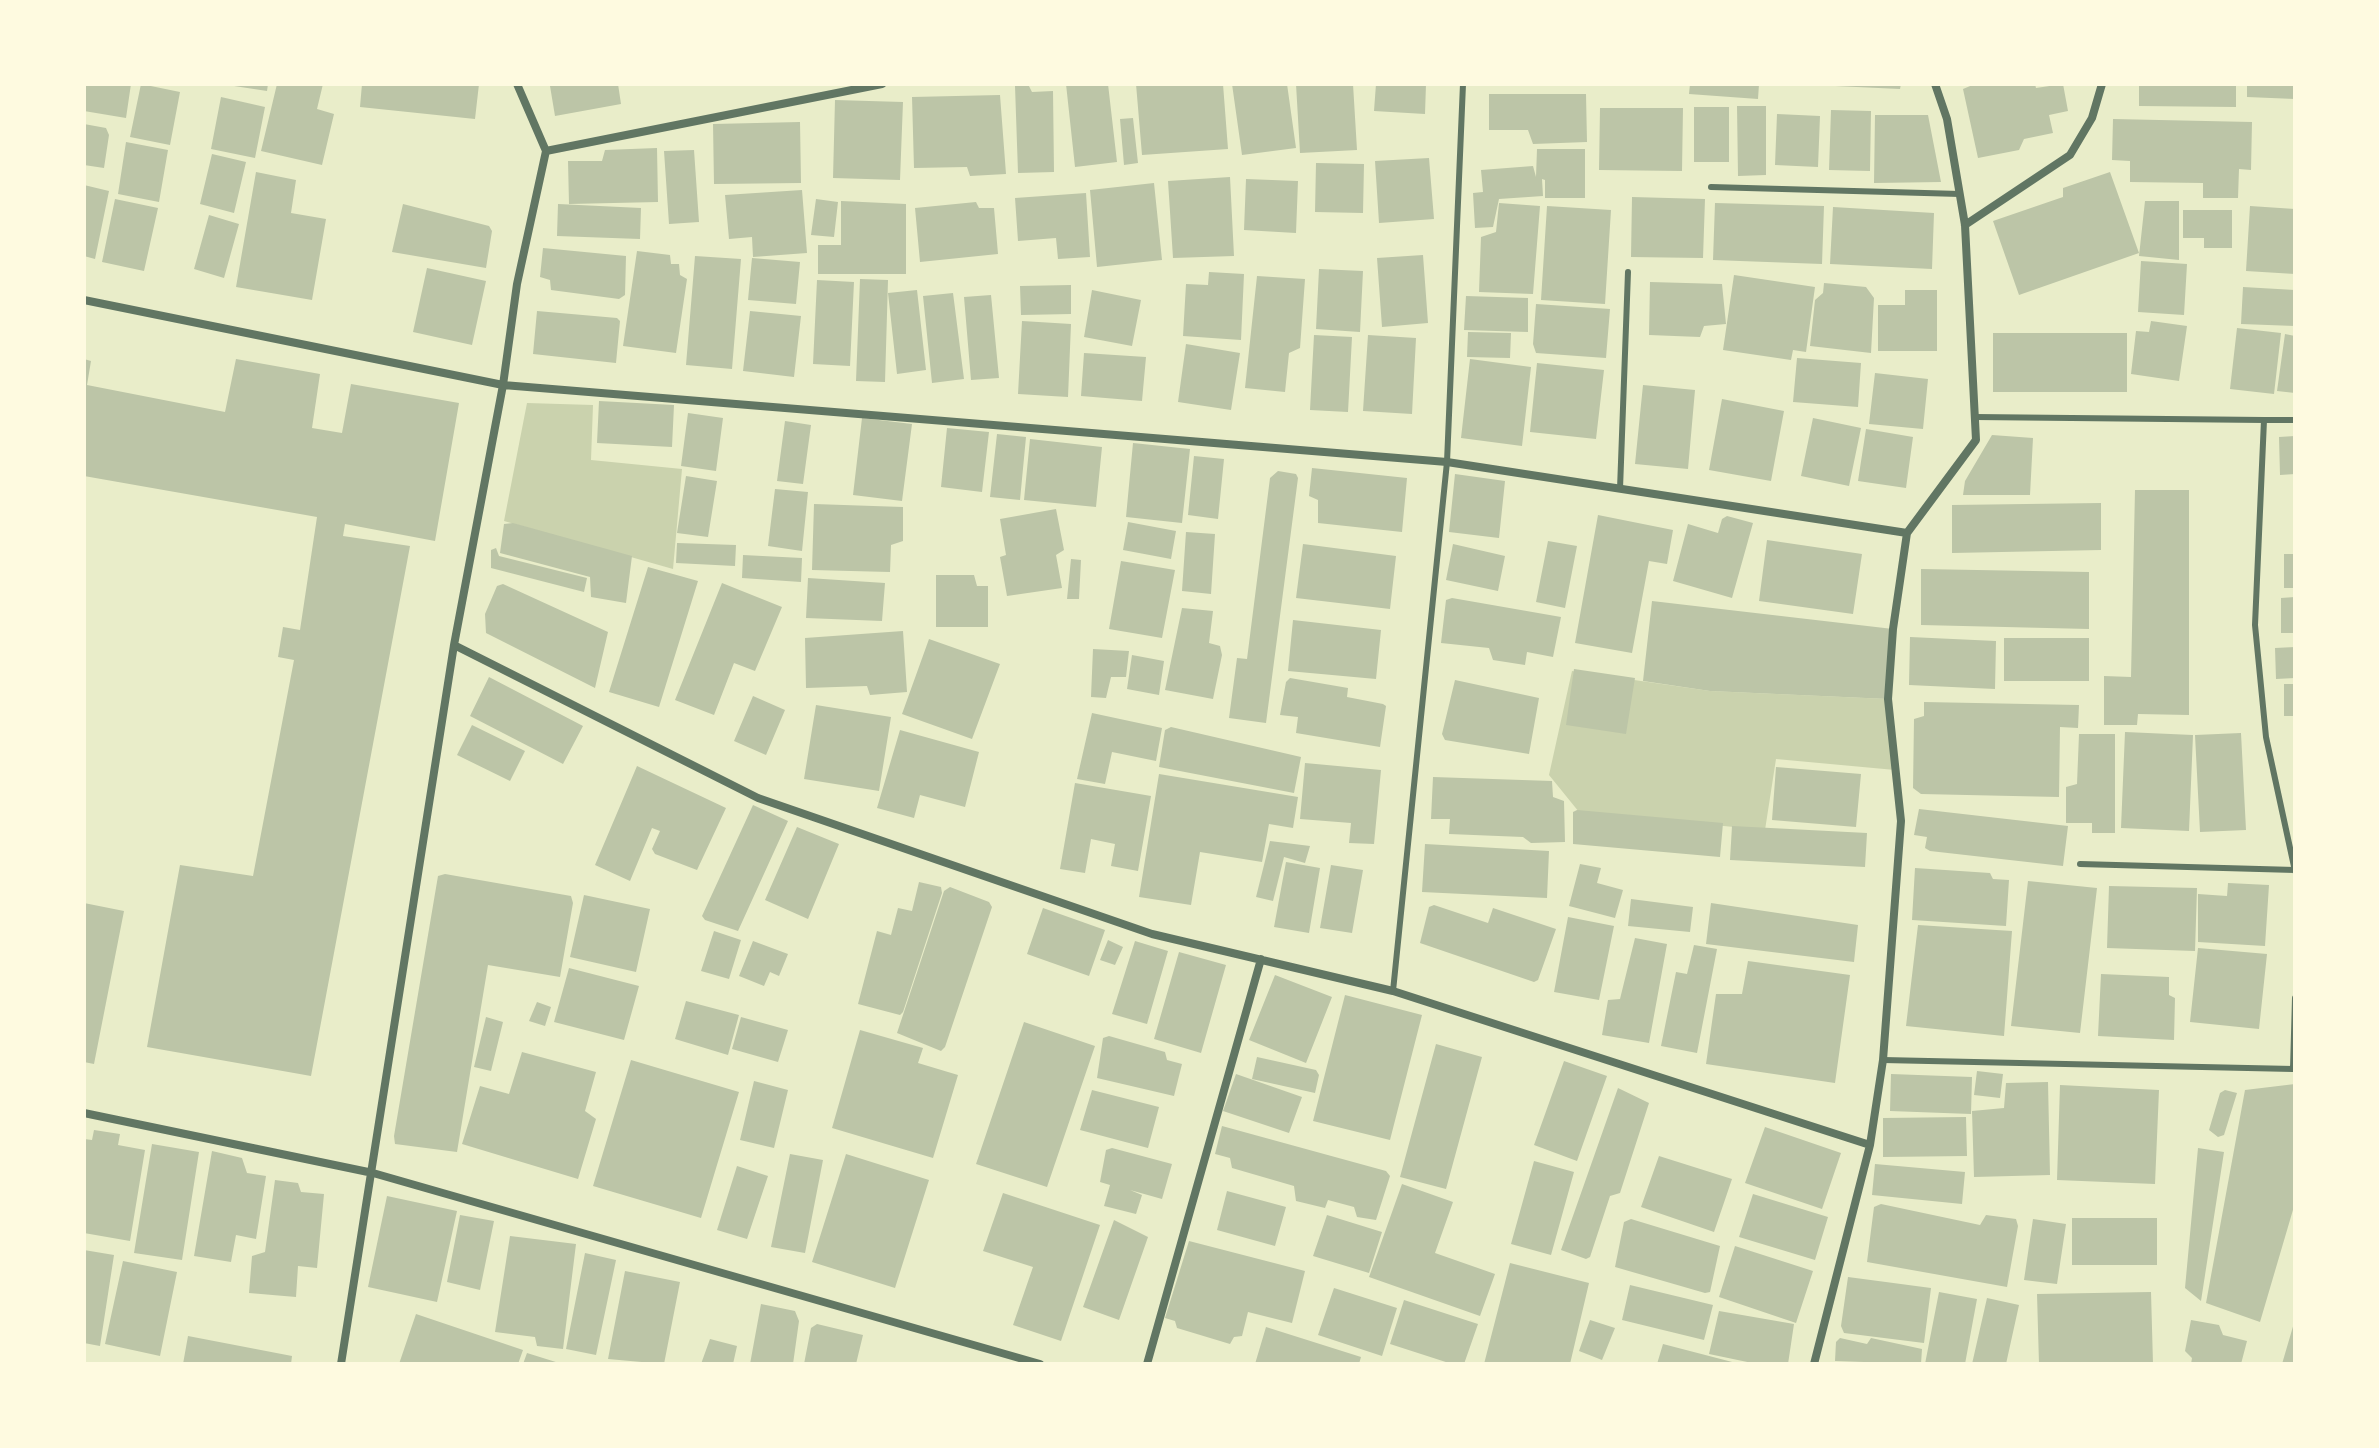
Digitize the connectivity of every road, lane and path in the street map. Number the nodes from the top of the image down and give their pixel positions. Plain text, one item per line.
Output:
1 (517, 84) edge
2 (882, 84) edge
3 (1463, 84) edge
4 (1935, 84) edge
5 (2102, 84) edge
6 (546, 151) junction
7 (1711, 187) dead end
8 (1960, 194) junction
9 (1965, 225) junction
10 (1628, 272) dead end
11 (84, 300) edge
12 (503, 385) junction
13 (1975, 417) junction
14 (2264, 420) junction
15 (2295, 420) edge
16 (1447, 462) junction
17 (1620, 489) junction
18 (1907, 533) junction
19 (454, 645) junction
20 (2080, 864) dead end
21 (2295, 870) edge
22 (1261, 959) junction
23 (1393, 991) junction
24 (2295, 998) edge
25 (1883, 1060) junction
26 (84, 1113) edge
27 (1870, 1145) junction
28 (373, 1173) junction
29 (341, 1364) edge
30 (1040, 1364) edge
31 (1147, 1364) edge
32 (1814, 1364) edge

1 - 6 street
2 - 6 street
3 - 16 lane
4 - 8 street
5 - 9 street
6 - 12 street
7 - 8 lane
8 - 9 street
9 - 13 street
10 - 17 lane
11 - 12 street
12 - 16 street
12 - 19 street
13 - 14 lane
13 - 18 street
14 - 15 lane
14 - 21 lane
16 - 17 street
16 - 23 lane
17 - 18 street
18 - 25 street
19 - 22 street
19 - 28 street
20 - 21 lane
22 - 23 street
22 - 31 street
23 - 27 street
24 - 25 lane
25 - 27 street
26 - 28 street
27 - 32 street
28 - 29 street
28 - 30 street

